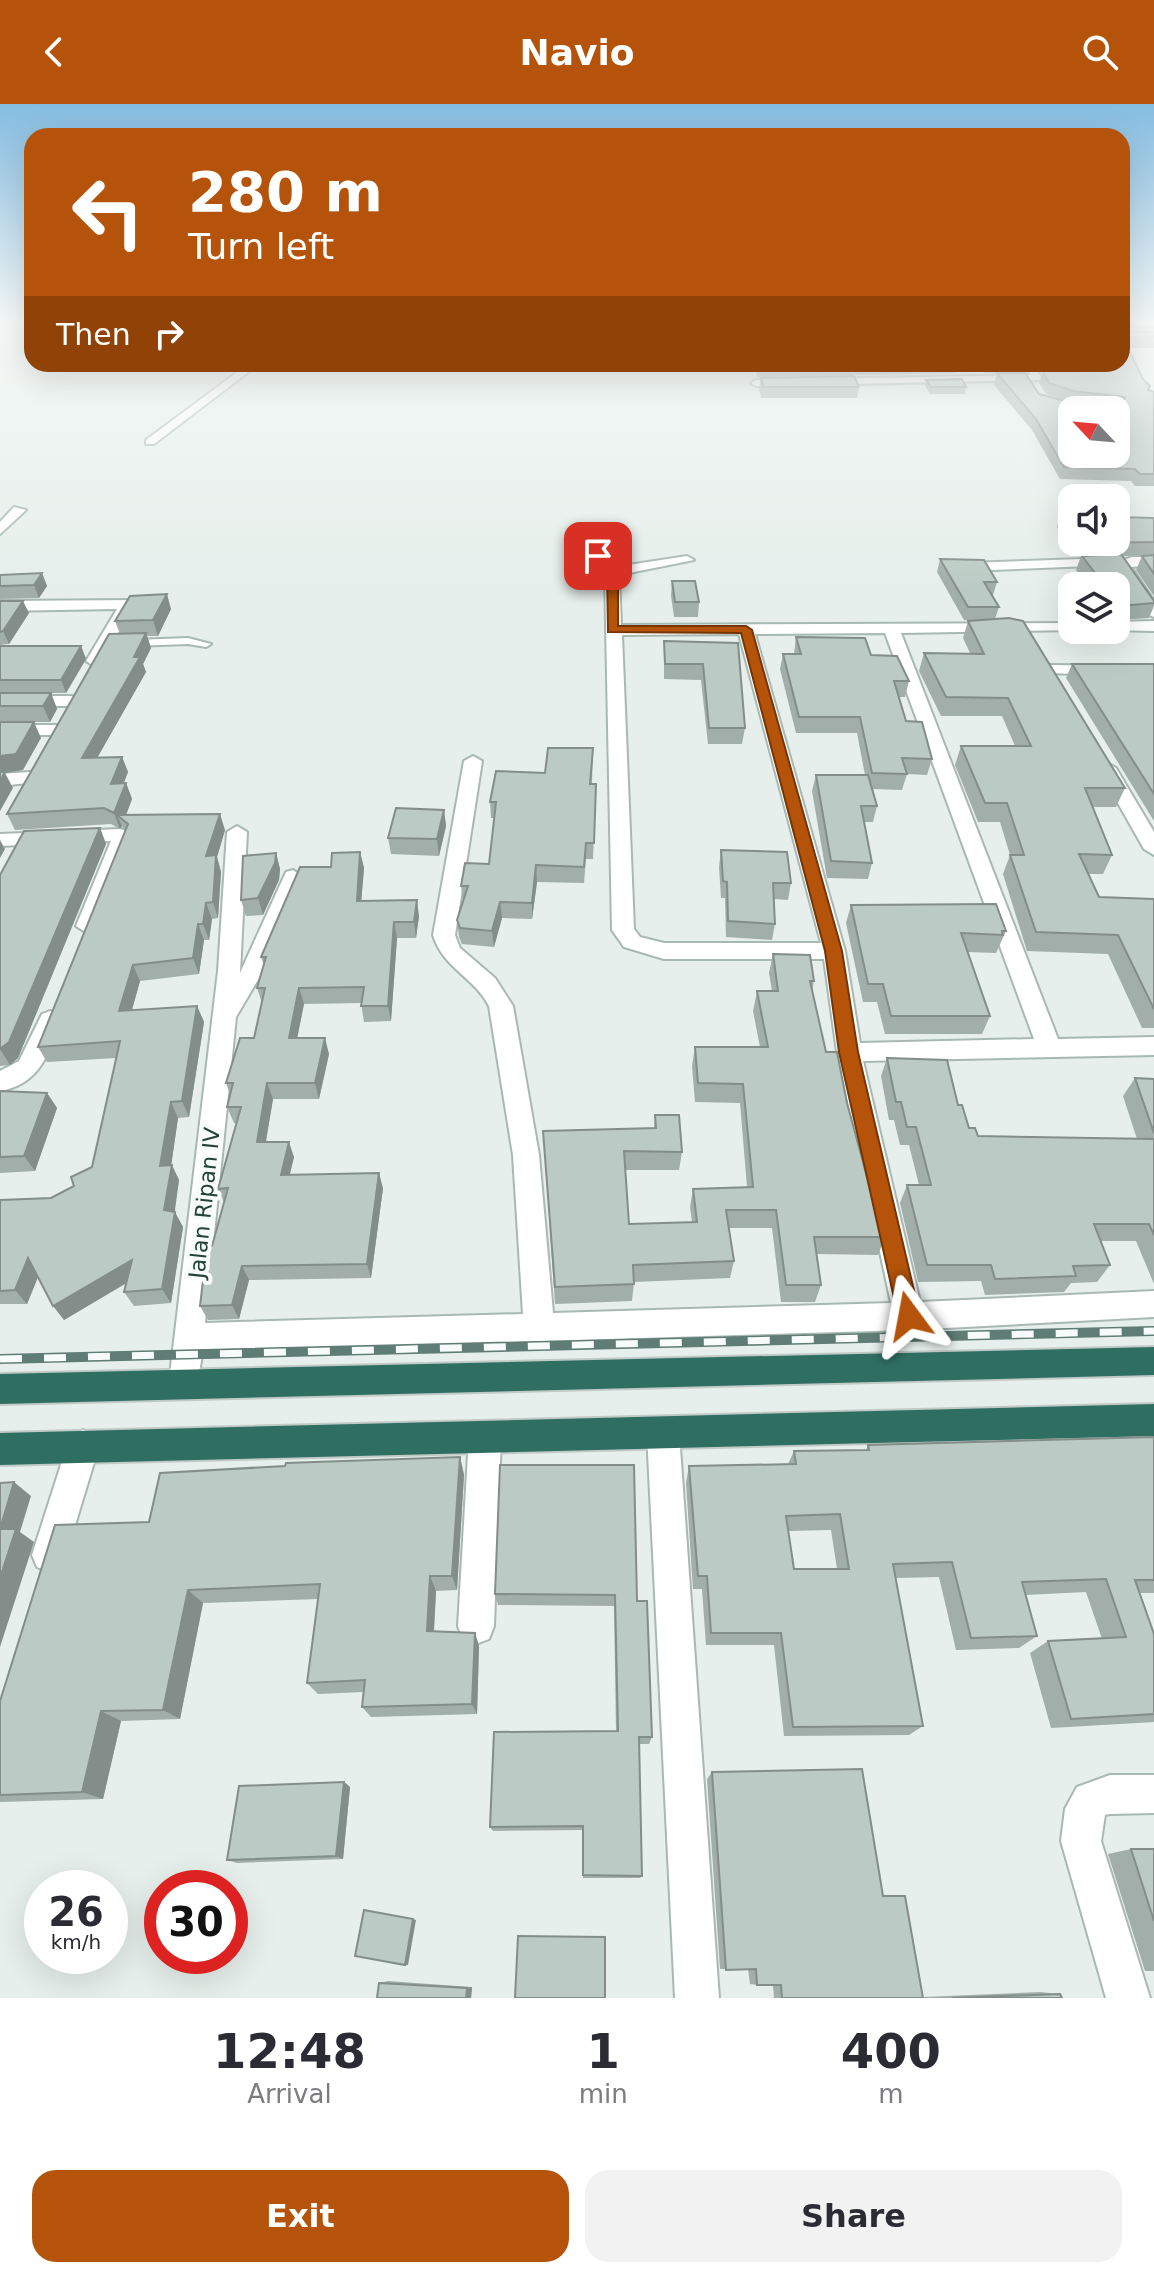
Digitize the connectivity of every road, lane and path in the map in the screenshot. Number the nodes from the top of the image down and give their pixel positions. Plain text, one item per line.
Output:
1 (189, 412) edge
2 (150, 442) dead end
3 (19, 510) dead end
4 (0, 530) edge
5 (598, 556) dead end
6 (687, 560) dead end
7 (1154, 561) edge
8 (1125, 562) junction
9 (967, 567) edge
10 (612, 572) junction
11 (155, 604) edge
12 (127, 605) junction
13 (0, 606) edge
14 (1153, 609) edge
15 (1154, 626) edge
16 (1130, 627) edge
17 (891, 628) junction
18 (613, 630) junction
19 (746, 630) junction
20 (1058, 641) edge
21 (206, 644) dead end
22 (97, 649) junction
23 (1042, 656) junction
24 (1154, 671) edge
25 (79, 688) junction
26 (0, 701) edge
27 (0, 730) edge
28 (56, 730) junction
29 (1098, 753) edge
30 (473, 761) dead end
31 (37, 766) junction
32 (0, 780) edge
33 (19, 799) edge
34 (2, 832) edge
35 (237, 832) dead end
36 (23, 839) junction
37 (1154, 849) edge
38 (11, 861) edge
39 (293, 877) edge
40 (834, 951) junction
41 (77, 952) edge
42 (60, 995) edge
43 (222, 1023) junction
44 (1154, 1046) edge
45 (1050, 1049) junction
46 (849, 1052) junction
47 (0, 1081) edge
48 (1154, 1304) edge
49 (909, 1316) junction
50 (539, 1325) junction
51 (191, 1337) junction
52 (1154, 1361) edge
53 (184, 1383) junction
54 (0, 1389) edge
55 (1154, 1420) edge
56 (663, 1433) junction
57 (485, 1437) junction
58 (83, 1446) junction
59 (0, 1449) edge
60 (41, 1581) edge
61 (476, 1626) dead end
62 (1154, 1794) edge
63 (697, 1998) edge
64 (1128, 1998) edge

1 - 2 street
3 - 4 street
5 - 10 street
6 - 10 street
7 - 8 street
8 - 9 street
8 - 14 street
10 - 18 street
11 - 12 street
12 - 13 street
12 - 22 street
15 - 16 street
17 - 19 street
17 - 23 street
17 - 45 street
18 - 19 street
18 - 40 street
19 - 40 street
20 - 23 street
21 - 22 lane
22 - 25 street
23 - 24 street
25 - 26 street
25 - 28 street
27 - 28 street
28 - 31 street
29 - 37 street
30 - 50 street
31 - 32 street
31 - 33 street
34 - 36 street
35 - 43 street, Jalan Ripan IV
36 - 38 street
36 - 41 street
39 - 43 street, Jalan Ripan IV
40 - 46 street
42 - 47 street
43 - 51 street, Jalan Ripan IV
44 - 45 street
45 - 46 street
46 - 49 street
48 - 49 street
49 - 50 street
50 - 51 street
51 - 53 street, Jalan Ripan IV
52 - 53 highway
53 - 54 highway
55 - 56 highway
56 - 57 highway
56 - 63 street
57 - 58 highway
57 - 61 street
58 - 59 highway
58 - 60 street
62 - 64 street

